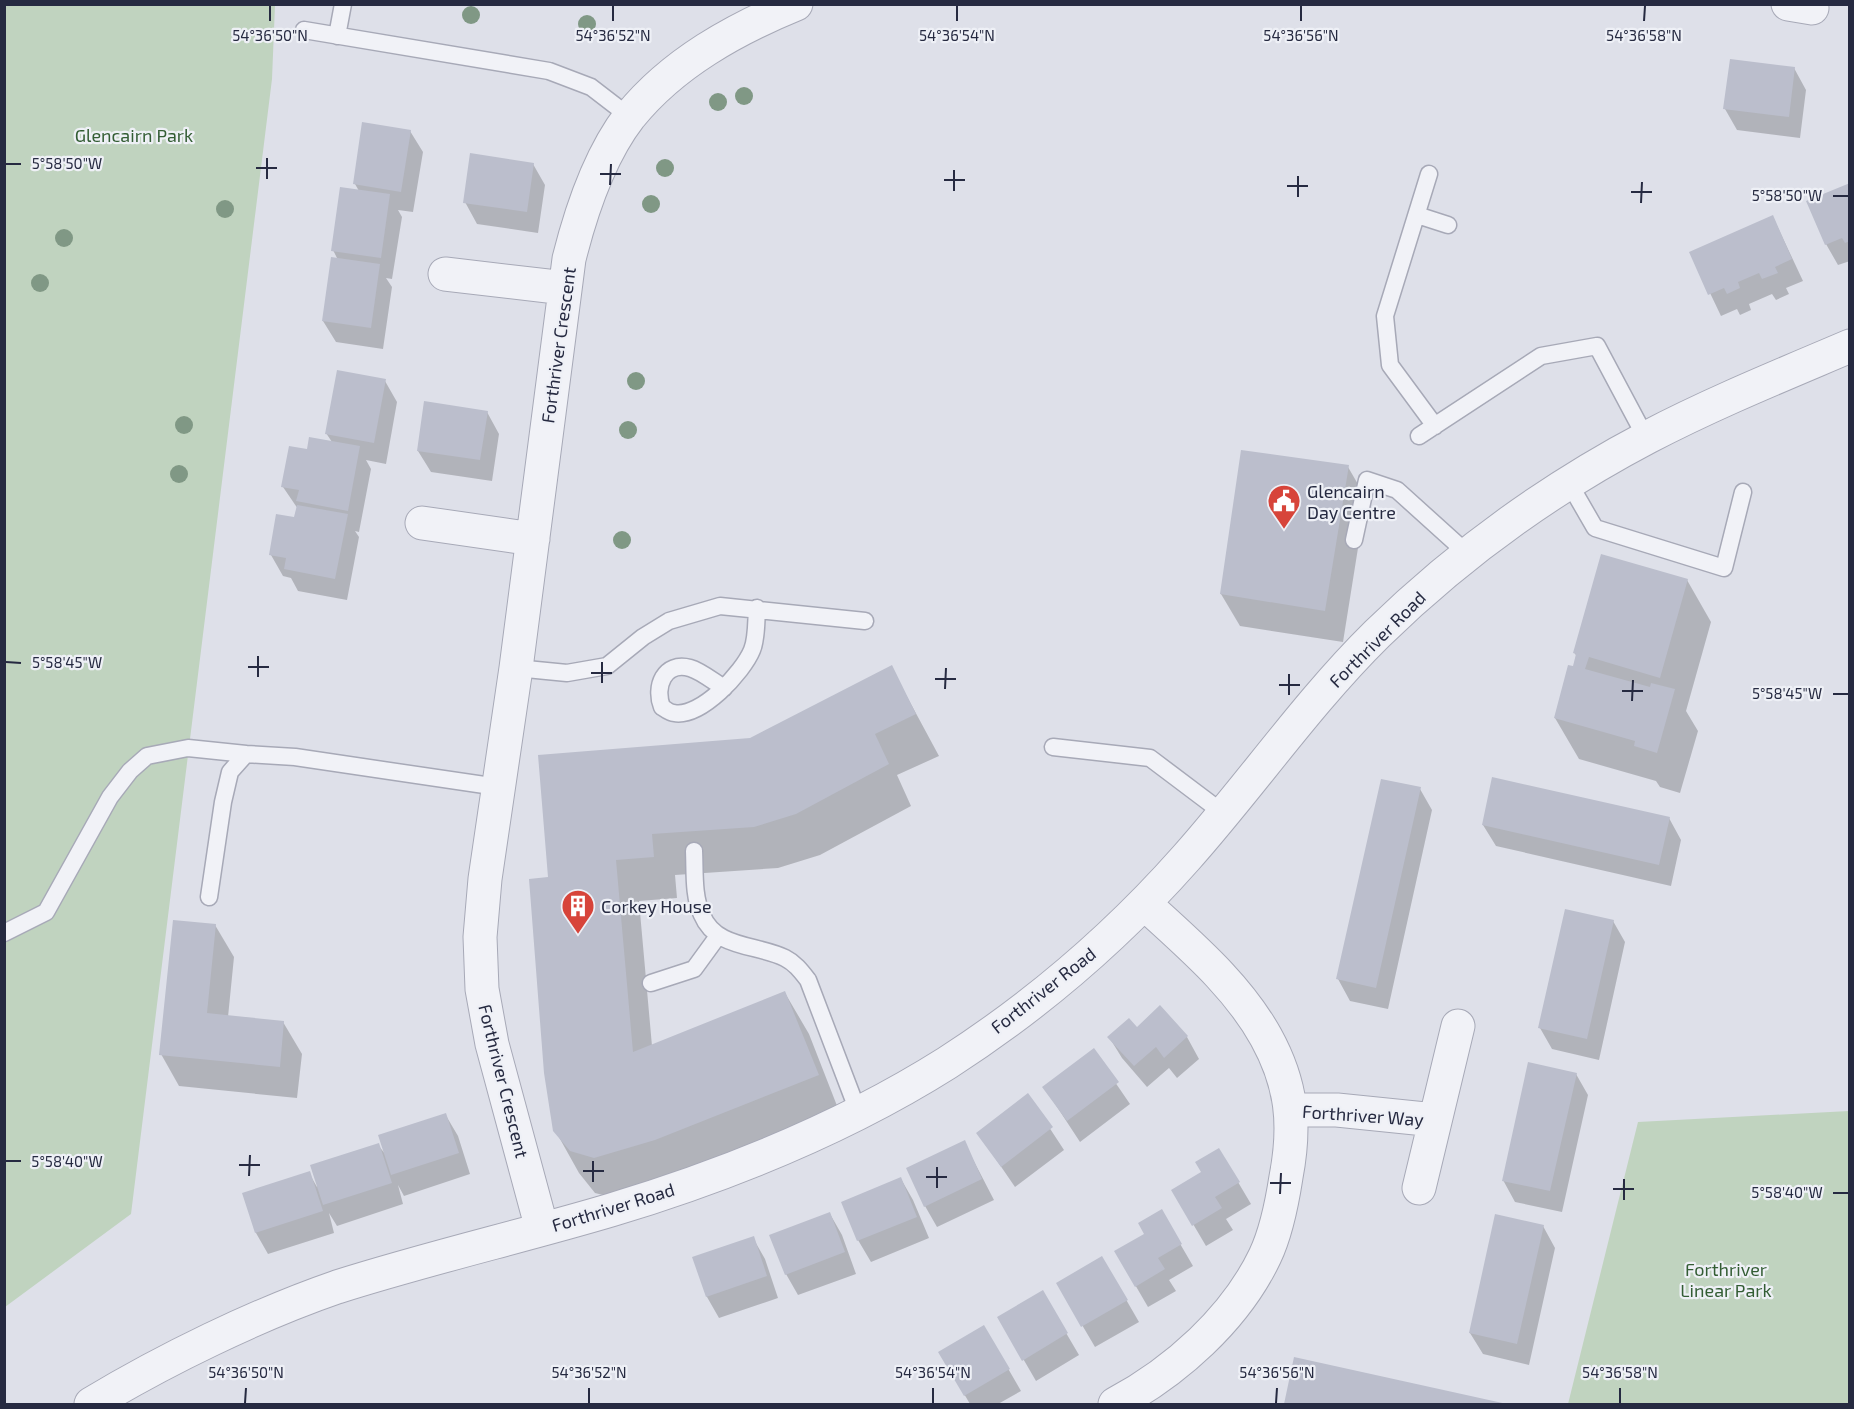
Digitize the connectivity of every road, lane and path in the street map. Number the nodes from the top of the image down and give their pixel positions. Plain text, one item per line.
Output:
1 (343, 4) edge
2 (796, 4) edge
3 (304, 30) dead end
4 (337, 36) junction
5 (630, 117) junction
6 (1429, 174) dead end
7 (1417, 215) junction
8 (1448, 225) dead end
9 (445, 274) dead end
10 (565, 288) junction
11 (1850, 346) edge
12 (1435, 426) junction
13 (1419, 436) dead end
14 (1646, 438) junction
15 (1569, 483) junction
16 (1743, 492) dead end
17 (422, 523) dead end
18 (533, 539) junction
19 (1354, 540) dead end
20 (1468, 555) junction
21 (757, 608) junction
22 (865, 621) dead end
23 (516, 668) junction
24 (724, 688) dead end
25 (1053, 747) dead end
26 (246, 754) junction
27 (498, 787) junction
28 (1223, 813) junction
29 (694, 851) dead end
30 (209, 897) dead end
31 (1144, 903) junction
32 (4, 933) edge
33 (718, 936) junction
34 (651, 983) dead end
35 (1458, 1026) dead end
36 (1292, 1110) junction
37 (859, 1114) junction
38 (1435, 1120) junction
39 (1419, 1188) dead end
40 (542, 1229) junction
41 (91, 1404) edge
42 (1115, 1404) edge

1 - 4 lane
2 - 5 street, Forthriver Crescent
3 - 4 lane
4 - 5 lane
5 - 10 street, Forthriver Crescent
6 - 7 lane
7 - 8 lane
7 - 12 lane
9 - 10 street
10 - 18 street, Forthriver Crescent
11 - 14 street, Forthriver Road
12 - 13 lane
12 - 14 lane
14 - 15 street, Forthriver Road
15 - 16 lane
15 - 20 street, Forthriver Road
17 - 18 street
18 - 23 street, Forthriver Crescent
19 - 20 lane
20 - 28 street, Forthriver Road
21 - 22 lane
21 - 23 lane
21 - 24 lane
23 - 27 street, Forthriver Crescent
25 - 28 lane
26 - 27 lane
26 - 30 lane
26 - 32 lane
27 - 40 street, Forthriver Crescent
28 - 31 street, Forthriver Road
29 - 33 lane
31 - 36 street, Forthriver Way
31 - 37 street, Forthriver Road
33 - 34 lane
33 - 37 lane
35 - 38 street, Forthriver Way
36 - 38 street, Forthriver Way
36 - 42 street, Forthriver Way
37 - 40 street, Forthriver Road
38 - 39 street, Forthriver Way
40 - 41 street, Forthriver Road

